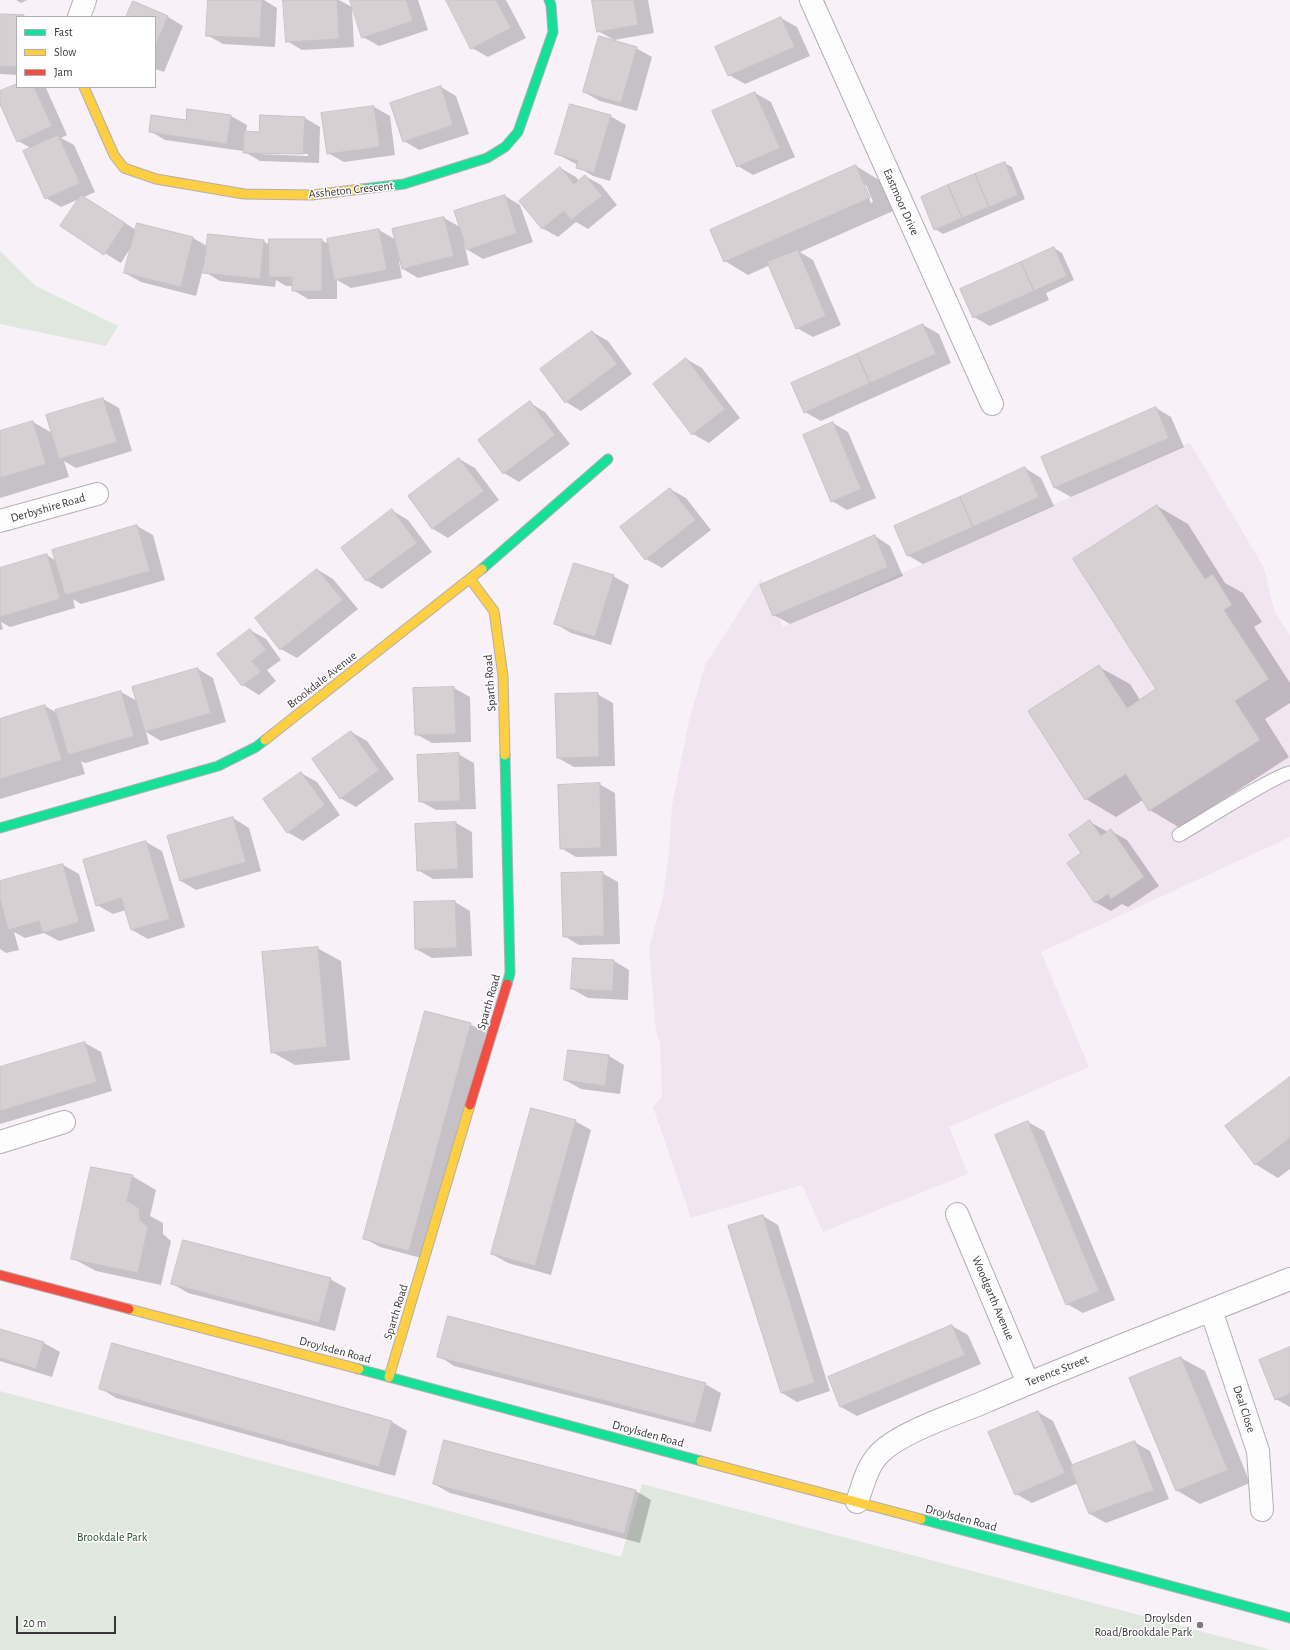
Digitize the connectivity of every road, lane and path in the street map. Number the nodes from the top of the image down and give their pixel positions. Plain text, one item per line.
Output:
1 (85, 0) edge
2 (549, 0) edge
3 (811, 0) edge
4 (79, 16) edge
5 (84, 88) edge
6 (992, 404) dead end
7 (608, 459) dead end
8 (97, 494) dead end
9 (0, 521) edge
10 (470, 579) junction
11 (1290, 773) edge
12 (0, 828) edge
13 (1179, 835) dead end
14 (64, 1122) dead end
15 (0, 1142) edge
16 (957, 1214) dead end
17 (0, 1275) edge
18 (1290, 1279) edge
19 (1212, 1310) junction
20 (389, 1377) junction
21 (1028, 1383) junction
22 (857, 1502) junction
23 (1262, 1510) dead end
24 (1290, 1618) edge

1 - 4 street
2 - 5 street, Assheton Crescent
3 - 6 street, Eastmoor Drive
7 - 10 street, Brookdale Avenue
8 - 9 street, Derbyshire Road
10 - 12 street, Brookdale Avenue
10 - 20 street, Sparth Road
11 - 13 lane
14 - 15 street
16 - 21 street, Woodgarth Avenue
17 - 20 street, Droylsden Road
18 - 19 street, Terence Street
19 - 21 street, Terence Street
19 - 23 street, Deal Close
20 - 22 street, Droylsden Road
21 - 22 street, Terence Street
22 - 24 street, Droylsden Road

